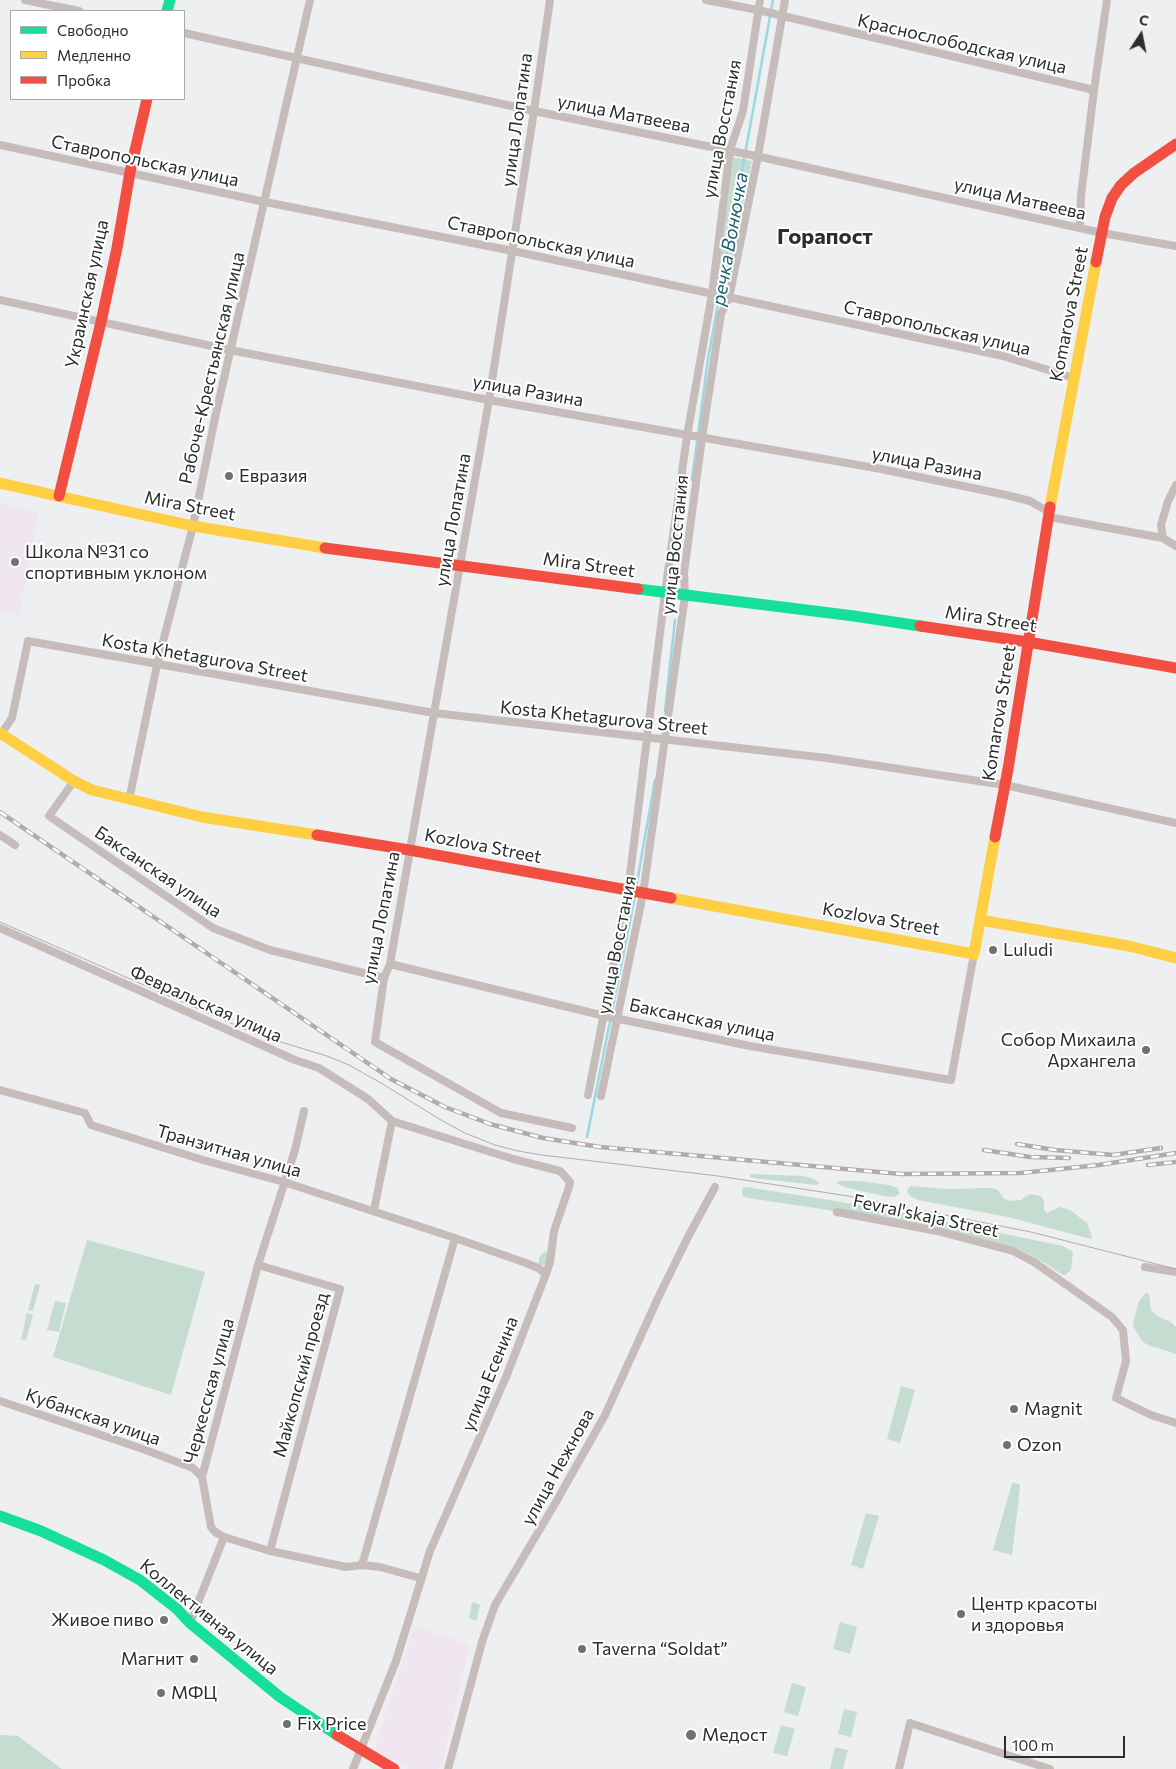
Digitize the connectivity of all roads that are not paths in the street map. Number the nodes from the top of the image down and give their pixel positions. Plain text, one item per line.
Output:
1 (25, 0) edge
2 (310, 0) edge
3 (550, 0) edge
4 (706, 0) edge
5 (760, 0) edge
6 (785, 0) edge
7 (1107, 0) edge
8 (75, 10) edge
9 (762, 12) junction
10 (781, 17) junction
11 (185, 33) edge
12 (297, 57) junction
13 (1094, 90) junction
14 (147, 100) edge
15 (534, 111) junction
16 (0, 144) edge
17 (1176, 144) edge
18 (730, 150) junction
19 (757, 156) junction
20 (130, 172) junction
21 (265, 202) junction
22 (1080, 228) junction
23 (1102, 233) junction
24 (1176, 246) edge
25 (513, 251) junction
26 (715, 295) junction
27 (728, 298) junction
28 (0, 300) edge
29 (101, 322) junction
30 (230, 350) junction
31 (1074, 378) junction
32 (489, 400) junction
33 (696, 437) junction
34 (0, 483) edge
35 (1176, 485) edge
36 (59, 496) junction
37 (1049, 514) junction
38 (193, 526) junction
39 (1164, 538) junction
40 (1176, 546) edge
41 (460, 566) junction
42 (665, 593) junction
43 (685, 596) junction
44 (1028, 642) junction
45 (158, 665) junction
46 (1176, 668) edge
47 (434, 713) junction
48 (0, 733) edge
49 (651, 738) junction
50 (665, 740) junction
51 (74, 781) junction
52 (1005, 785) junction
53 (129, 800) junction
54 (1176, 823) edge
55 (0, 835) edge
56 (15, 845) dead end
57 (410, 850) junction
58 (636, 893) junction
59 (980, 920) junction
60 (0, 928) edge
61 (974, 954) junction
62 (1176, 958) edge
63 (390, 964) junction
64 (384, 978) junction
65 (604, 1015) junction
66 (617, 1018) junction
67 (951, 1080) joint
68 (0, 1090) edge
69 (588, 1095) dead end
70 (601, 1096) dead end
71 (304, 1111) dead end
72 (392, 1120) junction
73 (572, 1128) dead end
74 (566, 1177) joint
75 (284, 1182) junction
76 (715, 1187) dead end
77 (374, 1210) junction
78 (836, 1212) dead end
79 (455, 1238) junction
80 (258, 1265) junction
81 (1145, 1266) dead end
82 (1176, 1272) edge
83 (546, 1274) junction
84 (0, 1401) edge
85 (1176, 1423) edge
86 (202, 1477) junction
87 (0, 1516) edge
88 (224, 1537) junction
89 (270, 1551) junction
90 (362, 1565) junction
91 (420, 1578) junction
92 (190, 1623) junction
93 (360, 1749) junction
94 (353, 1769) edge
95 (394, 1769) edge
96 (448, 1769) edge
97 (899, 1769) edge
98 (1050, 1769) edge

1 - 8 street
2 - 12 street, Рабоче-Крестьянская улица
3 - 15 street, улица Лопатина
4 - 9 street, Краснослободская улица
5 - 9 street, улица Восстания
6 - 10 street, улица Восстания
7 - 13 street
9 - 10 street, Краснослободская улица
9 - 18 street, улица Восстания
10 - 13 street, Краснослободская улица
10 - 19 street, улица Восстания
11 - 12 street, улица Матвеева
12 - 15 street, улица Матвеева
12 - 21 street, Рабоче-Крестьянская улица
13 - 22 street
14 - 20 street, Украинская улица
15 - 18 street, улица Матвеева
15 - 25 street, улица Лопатина
16 - 20 street, Ставропольская улица
17 - 23 street, Komarova Street
18 - 19 street, улица Матвеева
18 - 26 street, улица Восстания
19 - 22 street, улица Матвеева
19 - 27 street, улица Восстания
20 - 21 street, Ставропольская улица
20 - 29 street, Украинская улица
21 - 25 street, Ставропольская улица
21 - 30 street, Рабоче-Крестьянская улица
22 - 23 street, улица Матвеева
23 - 24 street, улица Матвеева
23 - 31 street, Komarova Street
25 - 26 street, Ставропольская улица
25 - 32 street, улица Лопатина
26 - 27 street, Ставропольская улица
26 - 33 street, улица Восстания
27 - 31 street, Ставропольская улица
27 - 33 street, улица Восстания
28 - 29 street, улица Разина
29 - 30 street, улица Разина
29 - 36 street, Украинская улица
30 - 32 street, улица Разина
30 - 38 street, Рабоче-Крестьянская улица
31 - 37 street, Komarova Street
32 - 33 street, улица Разина
32 - 41 street, улица Лопатина
33 - 37 street, улица Разина
33 - 42 street, улица Восстания
33 - 43 street, улица Восстания
34 - 36 street, Mira Street
35 - 39 street
36 - 38 street, Mira Street
37 - 39 street, улица Разина
37 - 44 street, Komarova Street
38 - 41 street, Mira Street
38 - 45 street, Рабоче-Крестьянская улица
39 - 40 street
41 - 42 street, Mira Street
41 - 47 street, улица Лопатина
42 - 43 street, Mira Street
42 - 49 street, улица Восстания
43 - 44 street, Mira Street
43 - 50 street, улица Восстания
44 - 46 street, Mira Street
44 - 52 street, Komarova Street
45 - 47 street, Kosta Khetagurova Street
45 - 48 street, Kosta Khetagurova Street
45 - 53 street, Рабоче-Крестьянская улица
47 - 49 street, Kosta Khetagurova Street
47 - 57 street, улица Лопатина
48 - 51 street, Kozlova Street
49 - 50 street, Kosta Khetagurova Street
49 - 58 street, улица Восстания
50 - 52 street, Kosta Khetagurova Street
50 - 58 street, улица Восстания
51 - 53 street, Kozlova Street
51 - 64 street, Баксанская улица
52 - 54 street, Kosta Khetagurova Street
52 - 59 street, Komarova Street
53 - 57 street, Kozlova Street
55 - 56 street
57 - 58 street, Kozlova Street
57 - 63 street, улица Лопатина
58 - 61 street, Kozlova Street
58 - 65 street, улица Восстания
58 - 66 street, улица Восстания
59 - 61 street, Komarova Street
59 - 62 street
60 - 72 street, Февральская улица
61 - 67 street, Komarova Street
63 - 64 street, улица Лопатина
63 - 65 street, Баксанская улица
64 - 73 street, улица Лопатина
65 - 66 street, Баксанская улица
65 - 69 street, улица Восстания
66 - 67 street, Баксанская улица
66 - 70 street, улица Восстания
68 - 75 street, Транзитная улица
71 - 75 street, Черкесская улица
72 - 74 street, Февральская улица
72 - 77 street
74 - 83 street, улица Есенина
75 - 77 street, Транзитная улица
75 - 80 street, Черкесская улица
76 - 96 street, улица Нежнова
77 - 79 street, Транзитная улица
78 - 85 street, Fevral'skaja Street
79 - 83 street, Транзитная улица
79 - 90 street
80 - 86 street, Черкесская улица
80 - 89 street, Майкопский проезд
81 - 82 street
83 - 91 street, улица Есенина
84 - 86 street, Кубанская улица
86 - 88 street, Черкесская улица
87 - 92 street, Коллективная улица
88 - 89 street
88 - 92 street
89 - 90 street
90 - 91 street
91 - 93 street
92 - 93 street, Коллективная улица
93 - 94 street
93 - 95 street, Коллективная улица
97 - 98 street

